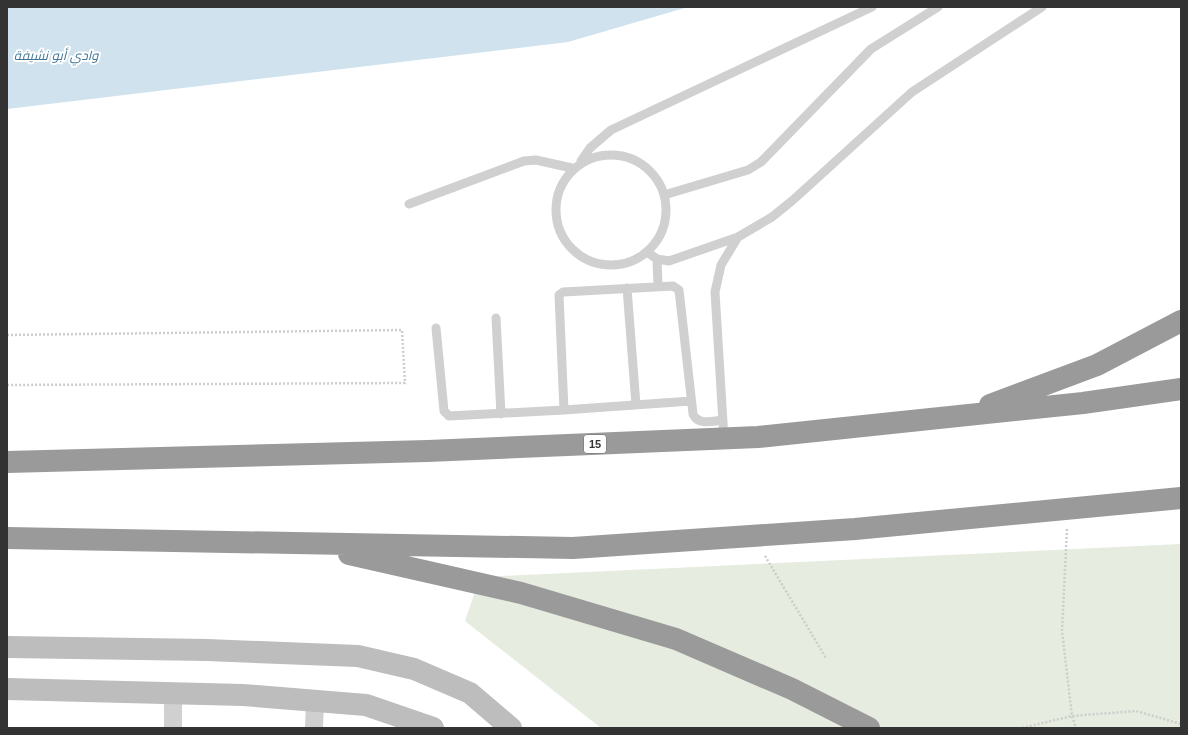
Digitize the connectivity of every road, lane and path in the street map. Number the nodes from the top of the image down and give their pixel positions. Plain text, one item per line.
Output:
1 (872, 7) edge
2 (938, 7) edge
3 (1042, 7) edge
4 (581, 161) junction
5 (572, 168) junction
6 (664, 195) junction
7 (409, 204) dead end
8 (738, 237) junction
9 (648, 252) junction
10 (657, 259) junction
11 (658, 286) junction
12 (627, 288) junction
13 (496, 318) dead end
14 (1181, 321) edge
15 (436, 328) dead end
16 (7, 335) edge
17 (7, 385) edge
18 (1181, 389) edge
19 (692, 401) junction
20 (636, 405) junction
21 (564, 410) junction
22 (501, 414) junction
23 (960, 416) junction
24 (723, 429) junction
25 (7, 462) edge
26 (1181, 498) edge
27 (1068, 509) junction
28 (753, 536) junction
29 (7, 538) edge
30 (305, 544) junction
31 (7, 647) edge
32 (826, 658) dead end
33 (7, 689) edge
34 (173, 693) junction
35 (315, 701) junction
36 (1072, 716) junction
37 (1181, 724) edge
38 (173, 728) edge
39 (314, 728) edge
40 (433, 728) edge
41 (511, 728) edge
42 (869, 728) edge
43 (1022, 728) edge
44 (1076, 728) edge

1 - 4 lane
2 - 6 lane
3 - 8 lane
4 - 5 lane
4 - 6 lane
5 - 7 lane
5 - 9 lane
6 - 9 lane
8 - 10 lane
8 - 24 lane
9 - 10 lane
10 - 11 lane
11 - 12 lane
11 - 19 lane
12 - 20 lane
12 - 21 lane
13 - 22 lane
14 - 23 highway
15 - 22 lane
16 - 17 path
18 - 23 highway, 15
19 - 20 lane
19 - 24 lane
20 - 21 lane
21 - 22 lane
23 - 24 highway, 15
24 - 25 highway, 15
26 - 27 highway
27 - 28 highway
27 - 36 path
28 - 30 highway
28 - 32 path
29 - 30 highway
30 - 42 highway
31 - 41 street
33 - 34 street
34 - 35 street
34 - 38 street
35 - 39 street
35 - 40 street
36 - 37 path
36 - 43 path
36 - 44 path

